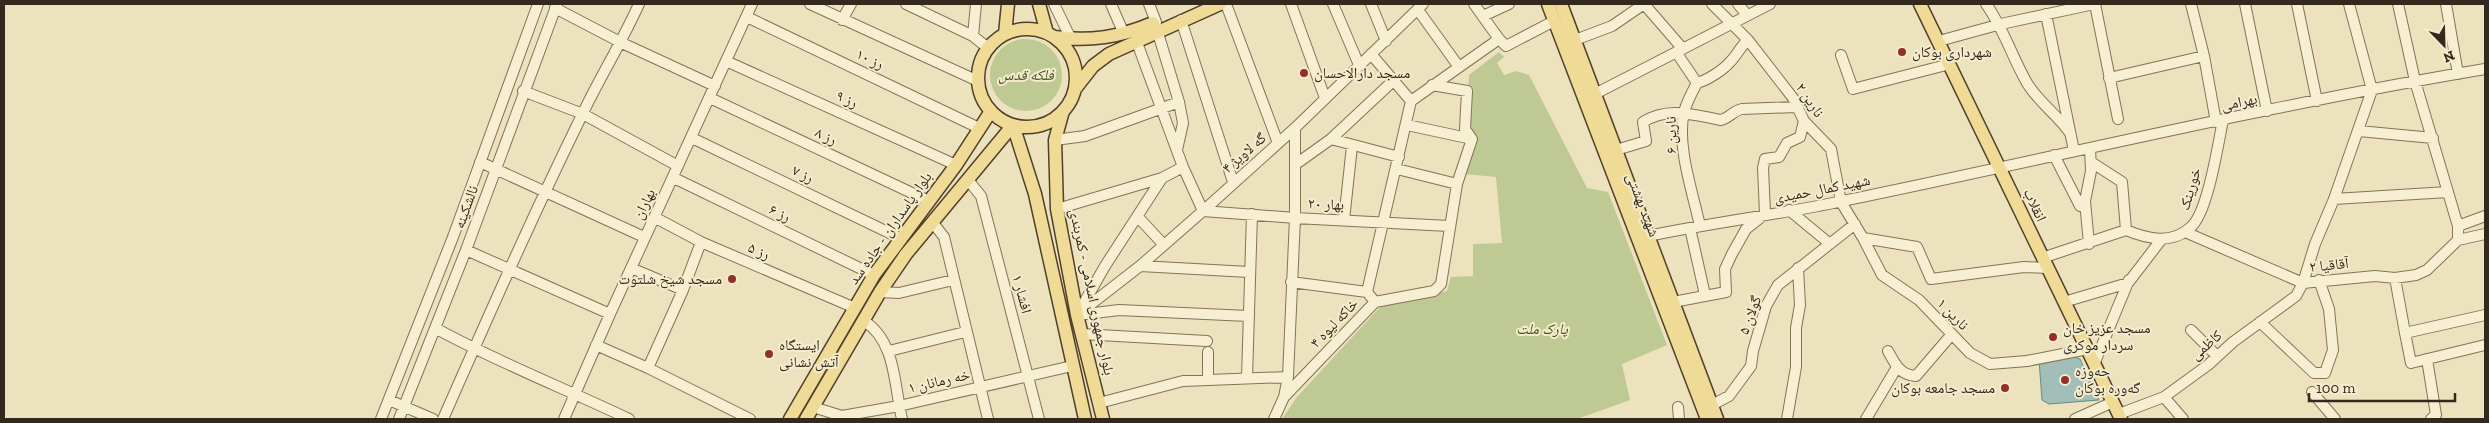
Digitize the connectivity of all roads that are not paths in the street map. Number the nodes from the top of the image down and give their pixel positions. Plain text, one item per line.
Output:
1 (538, 4) edge
2 (640, 4) edge
3 (752, 4) edge
4 (810, 4) edge
5 (851, 4) edge
6 (906, 4) edge
7 (976, 4) edge
8 (1008, 4) edge
9 (1039, 4) edge
10 (1054, 4) edge
11 (1111, 4) edge
12 (1149, 4) edge
13 (1199, 4) edge
14 (1220, 4) edge
15 (1226, 4) edge
16 (1291, 4) edge
17 (1333, 4) edge
18 (1371, 4) edge
19 (1474, 4) edge
20 (1509, 4) edge
21 (1548, 4) edge
22 (1561, 4) edge
23 (1644, 4) edge
24 (1712, 4) edge
25 (1738, 4) edge
26 (1770, 4) edge
27 (1920, 4) edge
28 (1986, 4) edge
29 (2091, 4) edge
30 (2191, 4) edge
31 (2245, 4) edge
32 (2297, 4) edge
33 (2349, 4) edge
34 (2398, 4) edge
35 (2446, 4) edge
36 (556, 6) edge
37 (1417, 7) edge
38 (2046, 14) junction
39 (1483, 16) junction
40 (1747, 16) junction
41 (747, 17) junction
42 (842, 20) junction
43 (1181, 20) junction
44 (1554, 21) junction
45 (1733, 23) junction
46 (2001, 24) junction
47 (1156, 26) junction
48 (1005, 34) junction
49 (1050, 35) junction
50 (973, 36) junction
51 (1130, 37) junction
52 (1071, 39) junction
53 (1575, 40) junction
54 (1748, 40) junction
55 (1386, 41) junction
56 (1938, 41) junction
57 (622, 43) junction
58 (1502, 43) junction
59 (988, 48) junction
60 (1680, 50) junction
61 (1370, 54) junction
62 (1841, 55) dead end
63 (2204, 56) junction
64 (726, 61) junction
65 (1950, 64) junction
66 (1359, 65) junction
67 (1459, 67) junction
68 (2485, 69) edge
69 (2458, 74) junction
70 (2109, 78) junction
71 (978, 81) junction
72 (1393, 81) junction
73 (2415, 81) junction
74 (1697, 83) junction
75 (1432, 85) junction
76 (715, 86) junction
77 (1075, 89) junction
78 (2372, 90) junction
79 (523, 91) junction
80 (1589, 97) junction
81 (710, 98) junction
82 (1325, 98) junction
83 (1411, 100) junction
84 (2317, 101) junction
85 (1179, 102) junction
86 (1796, 107) junction
87 (1161, 108) junction
88 (991, 111) junction
89 (1062, 111) junction
90 (2267, 111) junction
91 (1684, 113) junction
92 (583, 114) junction
93 (2118, 119) dead end
94 (1804, 121) junction
95 (2220, 121) junction
96 (1013, 124) junction
97 (1407, 125) junction
98 (979, 128) junction
99 (1294, 128) junction
100 (2359, 131) junction
101 (2070, 133) junction
102 (692, 138) junction
103 (2433, 138) junction
104 (1330, 139) junction
105 (1472, 139) junction
106 (1055, 140) junction
107 (1278, 143) junction
108 (1352, 146) junction
109 (2090, 148) junction
110 (1177, 150) junction
111 (1616, 150) junction
112 (2074, 151) junction
113 (2054, 155) junction
114 (1399, 156) junction
115 (480, 162) junction
116 (2091, 162) junction
117 (1296, 164) junction
118 (956, 165) junction
119 (678, 166) junction
120 (1999, 166) junction
121 (1183, 168) junction
122 (496, 169) junction
123 (1397, 169) junction
124 (674, 178) junction
125 (1162, 178) junction
126 (968, 180) junction
127 (1233, 182) junction
128 (1457, 184) junction
129 (546, 192) junction
130 (2448, 192) junction
131 (2334, 199) junction
132 (929, 201) junction
133 (1841, 202) junction
134 (2080, 206) dead end
135 (1057, 209) junction
136 (1789, 210) junction
137 (1203, 211) junction
138 (1252, 214) junction
139 (1764, 214) junction
140 (2485, 216) edge
141 (654, 217) junction
142 (1138, 217) junction
143 (1294, 218) junction
144 (1344, 220) junction
145 (1384, 222) junction
146 (933, 223) junction
147 (1855, 224) junction
148 (1449, 226) junction
149 (2458, 226) junction
150 (1695, 227) junction
151 (2126, 230) junction
152 (2186, 232) junction
153 (2485, 234) edge
154 (1644, 236) junction
155 (644, 238) junction
156 (900, 238) junction
157 (1863, 238) junction
158 (2161, 240) junction
159 (2458, 240) junction
160 (702, 242) junction
161 (1830, 244) junction
162 (2089, 244) junction
163 (1164, 245) junction
164 (466, 250) junction
165 (2044, 263) junction
166 (1140, 266) junction
167 (631, 268) junction
168 (1798, 268) junction
169 (509, 270) junction
170 (1249, 272) junction
171 (874, 275) junction
172 (2395, 278) junction
173 (2130, 279) junction
174 (953, 280) junction
175 (2319, 280) junction
176 (1291, 282) junction
177 (2303, 283) junction
178 (683, 290) junction
179 (880, 292) junction
180 (1367, 292) junction
181 (1704, 295) junction
182 (1375, 302) junction
183 (1673, 302) junction
184 (2064, 302) junction
185 (855, 308) junction
186 (610, 314) junction
187 (1077, 315) junction
188 (2485, 315) edge
189 (1248, 316) junction
190 (864, 321) junction
191 (2260, 322) junction
192 (435, 328) junction
193 (2191, 330) dead end
194 (965, 332) junction
195 (2405, 333) junction
196 (1081, 334) junction
197 (1952, 334) junction
198 (1207, 341) dead end
199 (596, 345) junction
200 (2485, 345) edge
201 (2088, 349) junction
202 (474, 350) junction
203 (889, 351) junction
204 (1888, 351) dead end
205 (1208, 352) dead end
206 (2217, 356) junction
207 (2427, 359) junction
208 (2094, 362) junction
209 (1072, 366) junction
210 (1897, 367) junction
211 (648, 368) junction
212 (1029, 376) junction
213 (1247, 378) junction
214 (1288, 378) junction
215 (1208, 380) junction
216 (812, 382) junction
217 (979, 386) junction
218 (824, 390) junction
219 (2312, 392) dead end
220 (576, 393) junction
221 (1284, 397) junction
222 (2164, 397) junction
223 (389, 400) junction
224 (1099, 404) junction
225 (405, 406) junction
226 (899, 406) junction
227 (1712, 406) junction
228 (813, 407) junction
229 (1678, 407) dead end
230 (2118, 412) edge
231 (842, 418) edge
232 (381, 419) edge
233 (399, 419) edge
234 (433, 419) edge
235 (443, 419) edge
236 (564, 419) edge
237 (628, 419) edge
238 (750, 419) edge
239 (790, 419) edge
240 (806, 419) edge
241 (902, 419) edge
242 (988, 419) edge
243 (1039, 419) edge
244 (1085, 419) edge
245 (1103, 419) edge
246 (1274, 419) edge
247 (1679, 419) edge
248 (1707, 419) edge
249 (1717, 419) edge
250 (1787, 419) edge
251 (1866, 419) edge
252 (2075, 419) edge
253 (2183, 419) edge
254 (2335, 419) edge
255 (2431, 419) edge

1 - 115 street, نالشکینه
2 - 57 street
3 - 41 street, بهاران
4 - 42 street
5 - 42 street
6 - 50 street
7 - 50 street
8 - 48 main road
9 - 49 main road
10 - 52 street
11 - 51 street
12 - 47 street
13 - 47 main road
14 - 43 main road
15 - 107 street
16 - 82 street
17 - 66 street
18 - 55 street
19 - 39 street
20 - 39 street
21 - 44 main road, شهید بهشتی
22 - 53 main road, شهید بهشتی
23 - 53 street
23 - 60 street
24 - 45 street, نارین ۲
25 - 40 street
26 - 40 street
27 - 56 main road, انقلاب
28 - 46 street
29 - 38 street
29 - 70 street
30 - 63 street
31 - 90 street
32 - 84 street
33 - 78 street
34 - 73 street
35 - 69 street
36 - 57 street
36 - 79 street, نالشکینه
37 - 55 street, گه لاویژ ۴
37 - 67 street
38 - 46 street
38 - 101 street
39 - 58 street
40 - 45 street
41 - 64 street, بهاران
41 - 98 street, رز ۱۰
42 - 71 street
43 - 47 main road
43 - 127 street
44 - 58 street
44 - 80 main road, شهید بهشتی
45 - 54 street, نارین ۲
45 - 60 street
46 - 56 street
46 - 101 street
47 - 51 main road
47 - 85 street
48 - 49 main road
48 - 59 main road
49 - 52 main road
49 - 77 main road
50 - 59 street
51 - 52 main road
51 - 77 main road
51 - 87 street
53 - 80 main road, شهید بهشتی
54 - 74 street
54 - 86 street, نارین ۲
55 - 61 street, گه لاویژ ۴
56 - 65 main road, انقلاب
57 - 76 street
57 - 92 street
58 - 67 street
59 - 71 main road
60 - 74 street
60 - 80 street
61 - 66 street, گه لاویژ ۴
61 - 72 street
62 - 65 street
63 - 70 street
63 - 95 street
64 - 76 street, بهاران
64 - 118 street, رز ۹
65 - 120 main road, انقلاب
66 - 82 street, گه لاویژ ۴
67 - 75 street
68 - 69 street, بهرامی
69 - 73 street, بهرامی
70 - 93 street
71 - 88 main road
72 - 83 street
72 - 104 street
73 - 78 street, بهرامی
73 - 103 street
74 - 91 street, نارین ۶
75 - 83 street
75 - 105 street
76 - 81 street, بهاران
77 - 89 main road
78 - 84 street, بهرامی
78 - 100 street
79 - 92 street
79 - 122 street, نالشکینه
80 - 111 main road, شهید بهشتی
80 - 154 main road, شهید بهشتی
81 - 102 street, بهاران
81 - 132 street, رز ۸
82 - 99 street, گه لاویژ ۴
83 - 97 street
84 - 90 street, بهرامی
85 - 87 street
85 - 110 street
86 - 91 street
86 - 94 street, نارین ۲
87 - 106 street
87 - 110 street
88 - 96 main road
88 - 98 main road, بلوار پاسداران - جاده سد
89 - 96 main road
89 - 106 main road, بلوار جمهوری اسلامی - کمربندی
90 - 95 street, بهرامی
91 - 111 street
91 - 150 street, نارین ۶
92 - 119 street
92 - 129 street
94 - 133 street, نارین ۲
94 - 139 street
95 - 109 street, بهرامی
95 - 152 street, خورینک
96 - 126 main road, بلوار پاسداران - جاده سد
96 - 209 main road
97 - 105 street
97 - 114 street
98 - 118 main road, بلوار پاسداران - جاده سد
99 - 107 street, گه لاویژ ۴
99 - 117 street
100 - 103 street
100 - 131 street
101 - 112 street
102 - 119 street, بهاران
102 - 156 street, رز ۷
103 - 130 street
104 - 108 street
104 - 117 street
105 - 128 street, خاکه لیوه ۴
106 - 135 main road, بلوار جمهوری اسلامی - کمربندی
107 - 127 street, گه لاویژ ۴
108 - 114 street
108 - 144 street
109 - 112 street, بهرامی
109 - 116 street
110 - 121 street
111 - 154 main road, شهید بهشتی
112 - 113 street, بهرامی
113 - 120 street, بهرامی
113 - 134 street
114 - 123 street
115 - 122 street
115 - 223 street, نالشکینه
116 - 151 street
116 - 162 street
117 - 143 street
118 - 132 main road, بلوار پاسداران - جاده سد
119 - 124 street, بهاران
120 - 133 street, شهید کمال حمیدی
120 - 165 main road, انقلاب
121 - 125 street
121 - 137 street
122 - 129 street
122 - 164 street, نالشکینه
123 - 128 street
123 - 145 street
124 - 141 street, بهاران
124 - 171 street, رز ۶
125 - 135 street
125 - 142 street
126 - 146 main road, بلوار پاسداران - جاده سد
126 - 212 street, افشار ۱
127 - 137 street, گه لاویژ ۴
128 - 148 street, خاکه لیوه ۴
129 - 155 street
129 - 169 street
130 - 131 street
130 - 149 street
131 - 177 street
132 - 156 main road, بلوار پاسداران - جاده سد
133 - 136 street, شهید کمال حمیدی
133 - 147 street, نارین ۱
135 - 187 main road, بلوار جمهوری اسلامی - کمربندی
136 - 139 street, شهید کمال حمیدی
136 - 161 street
137 - 138 street, بهار ۲۰
137 - 163 street, گه لاویژ ۴
138 - 143 street, بهار ۲۰
138 - 170 street
139 - 150 street, شهید کمال حمیدی
139 - 181 street
140 - 149 street
141 - 155 street, بهاران
141 - 160 street, رز ۵
142 - 163 street
142 - 187 street
143 - 144 street, بهار ۲۰
143 - 176 street
144 - 145 street, بهار ۲۰
145 - 148 street, بهار ۲۰
145 - 180 street
146 - 174 street
146 - 179 main road, بلوار پاسداران - جاده سد
147 - 157 street, نارین ۱
147 - 161 street, گولان ۵
148 - 182 street, خاکه لیوه ۴
149 - 159 street
150 - 154 street, شهید کمال حمیدی
150 - 181 street, نارین ۶
151 - 158 street
151 - 162 street
152 - 158 street, خورینک
152 - 177 street, آقاقیا ۲
153 - 159 street
154 - 183 main road, شهید بهشتی
154 - 248 main road, شهید بهشتی
155 - 167 street, بهاران
156 - 171 main road, بلوار پاسداران - جاده سد
157 - 165 street
157 - 197 street, نارین ۱
158 - 173 street
159 - 172 street, آقاقیا ۲
160 - 178 street
160 - 185 street, رز ۵
161 - 168 street, گولان ۵
162 - 165 street
163 - 166 street, گه لاویژ ۴
164 - 169 street
164 - 192 street, نالشکینه
165 - 184 main road, انقلاب
166 - 170 street
166 - 187 street, گه لاویژ ۴
167 - 178 street
167 - 186 street, بهاران
168 - 227 street, گولان ۵
168 - 250 street
169 - 186 street
169 - 202 street
170 - 189 street
171 - 185 main road, بلوار پاسداران - جاده سد
172 - 175 street, آقاقیا ۲
172 - 195 street
173 - 184 street
173 - 208 street
174 - 179 street
174 - 194 street
175 - 177 street, آقاقیا ۲
175 - 191 street
176 - 180 street
176 - 214 street
177 - 191 street, کاظمی
178 - 211 street
179 - 190 main road, بلوار پاسداران - جاده سد
180 - 182 street
181 - 183 street
182 - 221 street, خاکه لیوه ۴
183 - 227 main road, شهید بهشتی
184 - 201 main road, انقلاب
185 - 216 main road, بلوار پاسداران - جاده سد
186 - 199 street, بهاران
187 - 189 street
187 - 196 main road, بلوار جمهوری اسلامی - کمربندی
188 - 195 street
189 - 213 street
190 - 203 street
190 - 218 main road, بلوار پاسداران - جاده سد
191 - 206 street, کاظمی
192 - 202 street
192 - 225 street, نالشکینه
193 - 206 street
194 - 203 street
194 - 217 street
195 - 207 street
196 - 198 street
196 - 224 main road, بلوار جمهوری اسلامی - کمربندی
197 - 201 street, نارین ۱
197 - 210 street
199 - 211 street
199 - 220 street, بهاران
200 - 207 street
201 - 208 main road, انقلاب
202 - 220 street
202 - 235 street
203 - 226 street
204 - 210 street
205 - 215 street
206 - 222 street, کاظمی
207 - 255 street
208 - 230 main road, انقلاب
209 - 212 street, خه رمانان ۱
209 - 244 main road
210 - 251 street
211 - 238 street
212 - 217 street, خه رمانان ۱
212 - 243 street, افشار ۱
213 - 214 street
213 - 215 street
214 - 221 street
215 - 224 street
216 - 218 main road
216 - 239 main road, بلوار پاسداران - جاده سد
217 - 226 street, خه رمانان ۱
217 - 242 street
218 - 228 main road, بلوار پاسداران - جاده سد
219 - 254 street
220 - 236 street, بهاران
220 - 237 street
221 - 246 street, خاکه لیوه ۴
222 - 230 street, کاظمی
222 - 253 street
223 - 225 street
223 - 232 street, نالشکینه
224 - 245 main road, بلوار جمهوری اسلامی - کمربندی
225 - 233 street, نالشکینه
225 - 234 street
226 - 231 street, خه رمانان ۱
226 - 241 street
227 - 249 main road, شهید بهشتی
228 - 231 street, خه رمانان ۱
228 - 240 main road, بلوار پاسداران - جاده سد
229 - 247 street
230 - 252 street, کاظمی

